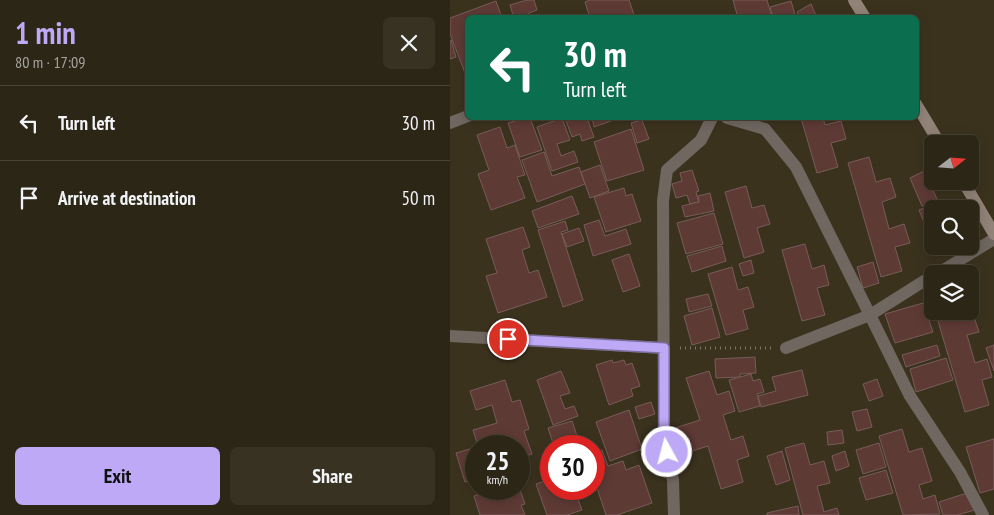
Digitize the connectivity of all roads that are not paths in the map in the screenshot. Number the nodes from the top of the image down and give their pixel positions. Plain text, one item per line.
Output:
1 (854, 0) edge
2 (863, 15) edge
3 (919, 109) edge
4 (465, 117) edge
5 (711, 120) edge
6 (734, 120) edge
7 (450, 123) edge
8 (935, 135) edge
9 (968, 190) edge
10 (994, 234) edge
11 (994, 239) edge
12 (952, 265) edge
13 (924, 281) edge
14 (870, 314) junction
15 (450, 336) edge
16 (664, 348) junction
17 (786, 348) road end
18 (674, 515) edge
19 (983, 515) edge

1 - 2 street
3 - 8 street
4 - 7 street
5 - 16 street
6 - 14 street
9 - 10 street
11 - 12 street
13 - 14 street
14 - 17 street
14 - 19 street
15 - 16 street
16 - 18 street

